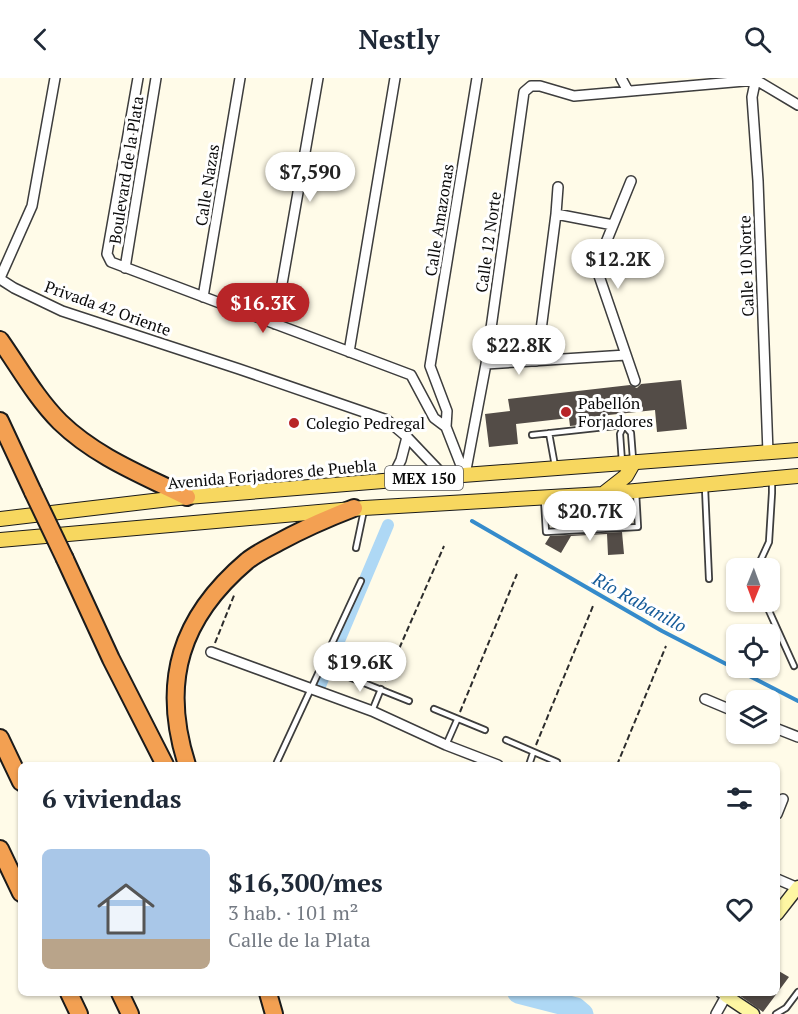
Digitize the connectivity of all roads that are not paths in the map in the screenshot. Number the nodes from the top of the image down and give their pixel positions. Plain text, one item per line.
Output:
1 (55, 78) edge
2 (138, 78) edge
3 (156, 78) edge
4 (240, 78) edge
5 (318, 78) edge
6 (395, 78) edge
7 (477, 78) edge
8 (621, 78) edge
9 (756, 79) edge
10 (628, 91) junction
11 (798, 105) edge
12 (631, 181) dead end
13 (558, 187) dead end
14 (556, 214) junction
15 (613, 225) junction
16 (125, 268) junction
17 (0, 278) edge
18 (203, 297) junction
19 (275, 324) junction
20 (0, 340) edge
21 (349, 352) junction
22 (626, 355) junction
23 (537, 361) junction
24 (486, 364) junction
25 (430, 366) junction
26 (411, 375) junction
27 (635, 381) dead end
28 (0, 422) edge
29 (624, 424) junction
30 (446, 427) junction
31 (549, 433) junction
32 (532, 435) dead end
33 (407, 437) junction
34 (798, 450) edge
35 (768, 453) junction
36 (628, 462) junction
37 (555, 469) junction
38 (465, 476) junction
39 (798, 476) edge
40 (445, 477) junction
41 (771, 479) junction
42 (391, 480) junction
43 (704, 485) junction
44 (636, 491) junction
45 (603, 494) junction
46 (544, 497) junction
47 (186, 498) junction
48 (359, 508) junction
49 (0, 519) edge
50 (0, 540) edge
51 (356, 548) dead end
52 (762, 558) edge
53 (709, 579) dead end
54 (361, 581) dead end
55 (770, 612) edge
56 (212, 652) road end
57 (794, 666) dead end
58 (344, 675) dead end
59 (311, 688) junction
60 (381, 690) junction
61 (705, 699) dead end
62 (409, 701) dead end
63 (726, 708) edge
64 (434, 709) dead end
65 (372, 711) junction
66 (457, 720) junction
67 (485, 730) dead end
68 (780, 730) edge
69 (798, 737) edge
70 (0, 738) edge
71 (506, 740) dead end
72 (446, 745) junction
73 (533, 753) junction
74 (163, 762) edge
75 (186, 762) edge
76 (278, 762) dead end
77 (489, 762) edge
78 (530, 762) edge
79 (558, 762) dead end
80 (18, 776) edge
81 (783, 798) dead end
82 (780, 806) edge
83 (0, 849) edge
84 (780, 880) edge
85 (18, 887) edge
86 (798, 888) edge
87 (780, 910) edge
88 (798, 992) edge
89 (70, 996) edge
90 (121, 996) edge
91 (268, 996) edge
92 (724, 996) edge
93 (728, 996) edge
94 (718, 1013) edge
95 (79, 1014) edge
96 (130, 1014) edge
97 (274, 1014) edge
98 (753, 1014) edge
99 (776, 1014) edge

1 - 17 street, Privada 42 Oriente
2 - 16 street, Boulevard de la Plata
3 - 16 street, Boulevard de la Plata
4 - 18 street, Calle Nazas
5 - 19 street
6 - 21 street
7 - 25 street, Calle Amazonas
8 - 10 street
9 - 10 street
9 - 11 street
9 - 35 street, Calle 10 Norte
10 - 24 street, Calle 12 Norte
12 - 15 street
13 - 14 street
14 - 15 street
14 - 23 street
15 - 22 street
16 - 18 street
17 - 33 street, Privada 42 Oriente
18 - 19 street
19 - 21 street
20 - 47 highway
21 - 26 street
22 - 23 street
22 - 27 street
23 - 24 street
24 - 38 street, Calle 12 Norte
25 - 26 street
25 - 30 street
26 - 30 street
28 - 74 highway, bridge
29 - 31 lane
29 - 36 lane
29 - 36 lane
30 - 38 street
31 - 32 lane
31 - 37 lane
33 - 40 street, Privada 42 Oriente
33 - 42 street
34 - 35 main road, Avenida Forjadores de Puebla / MEX 150
35 - 36 main road, Avenida Forjadores de Puebla / MEX 150
36 - 37 main road, Avenida Forjadores de Puebla / MEX 150
36 - 45 main road
37 - 38 main road, Avenida Forjadores de Puebla / MEX 150
38 - 40 main road, Avenida Forjadores de Puebla / MEX 150
39 - 41 main road, MEX 150
40 - 42 main road, Avenida Forjadores de Puebla / MEX 150
41 - 43 main road, MEX 150
41 - 52 lane
42 - 47 main road, Avenida Forjadores de Puebla / MEX 150
43 - 44 main road, MEX 150
43 - 53 lane
44 - 45 main road, MEX 150
44 - 46 lane
45 - 46 main road, MEX 150
46 - 48 main road, MEX 150
47 - 49 main road, Avenida Forjadores de Puebla / MEX 150
48 - 50 main road, MEX 150
48 - 51 lane
48 - 75 highway
54 - 59 lane
55 - 57 lane
56 - 59 street
58 - 60 lane
59 - 65 street
59 - 76 lane
60 - 62 lane
60 - 65 lane
61 - 63 street
64 - 66 lane
65 - 72 street
66 - 67 lane
66 - 72 lane
68 - 69 street
70 - 80 highway
71 - 73 lane
72 - 77 street
73 - 78 lane
73 - 79 lane
81 - 82 street
83 - 85 highway
84 - 86 street
86 - 87 main road
88 - 99 lane
89 - 95 highway
90 - 96 highway
91 - 97 highway
92 - 94 street
93 - 98 main road

